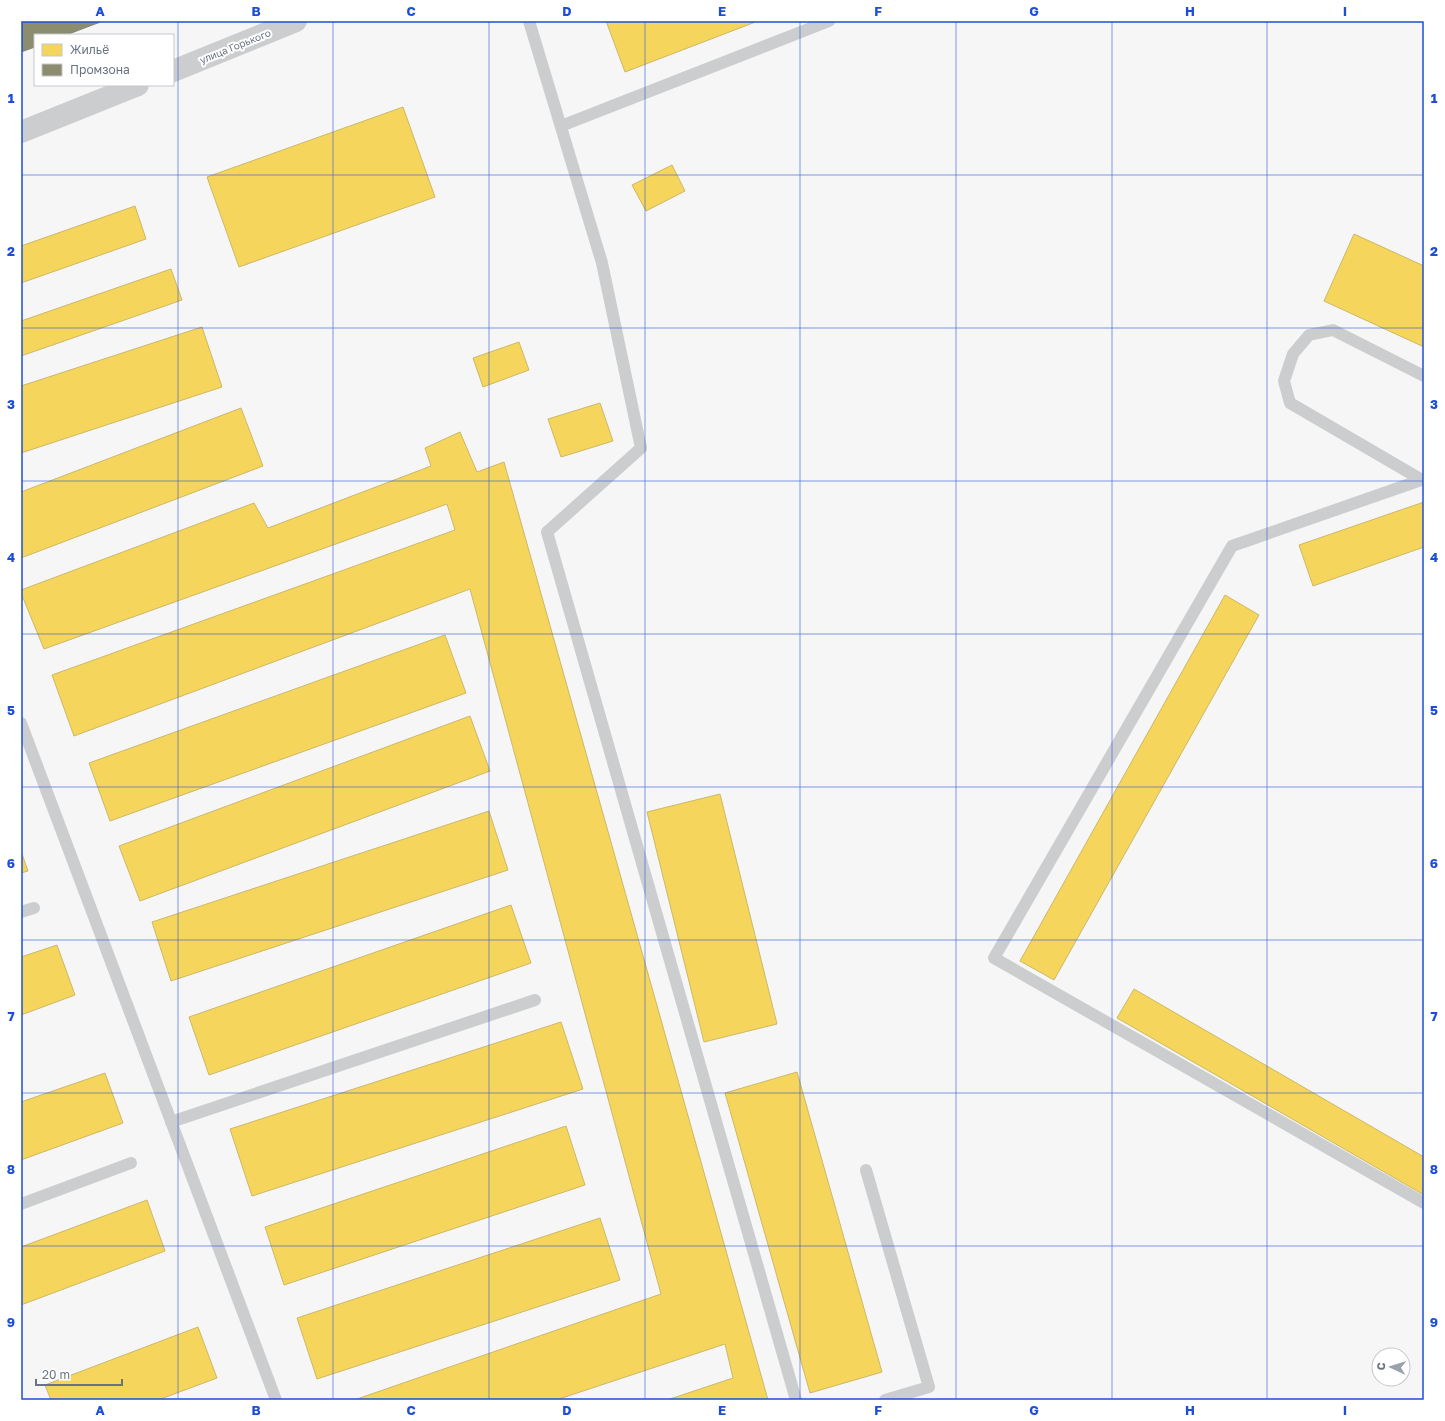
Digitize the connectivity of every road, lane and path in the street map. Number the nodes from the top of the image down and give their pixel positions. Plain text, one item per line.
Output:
1 (296, 21) edge
2 (529, 21) edge
3 (829, 21) edge
4 (174, 71) edge
5 (136, 86) edge
6 (561, 126) junction
7 (21, 132) edge
8 (1424, 376) edge
9 (1423, 480) edge
10 (21, 723) edge
11 (34, 908) dead end
12 (21, 912) edge
13 (535, 1000) dead end
14 (171, 1122) junction
15 (131, 1164) dead end
16 (866, 1170) dead end
17 (21, 1204) edge
18 (1424, 1204) edge
19 (276, 1400) edge
20 (796, 1400) edge
21 (885, 1400) edge

1 - 4 street, улица Горького
2 - 6 lane
3 - 6 lane
5 - 7 street
6 - 20 lane
8 - 9 lane
9 - 18 lane
10 - 14 lane
11 - 12 lane
13 - 14 lane
14 - 19 lane
15 - 17 lane
16 - 21 lane

